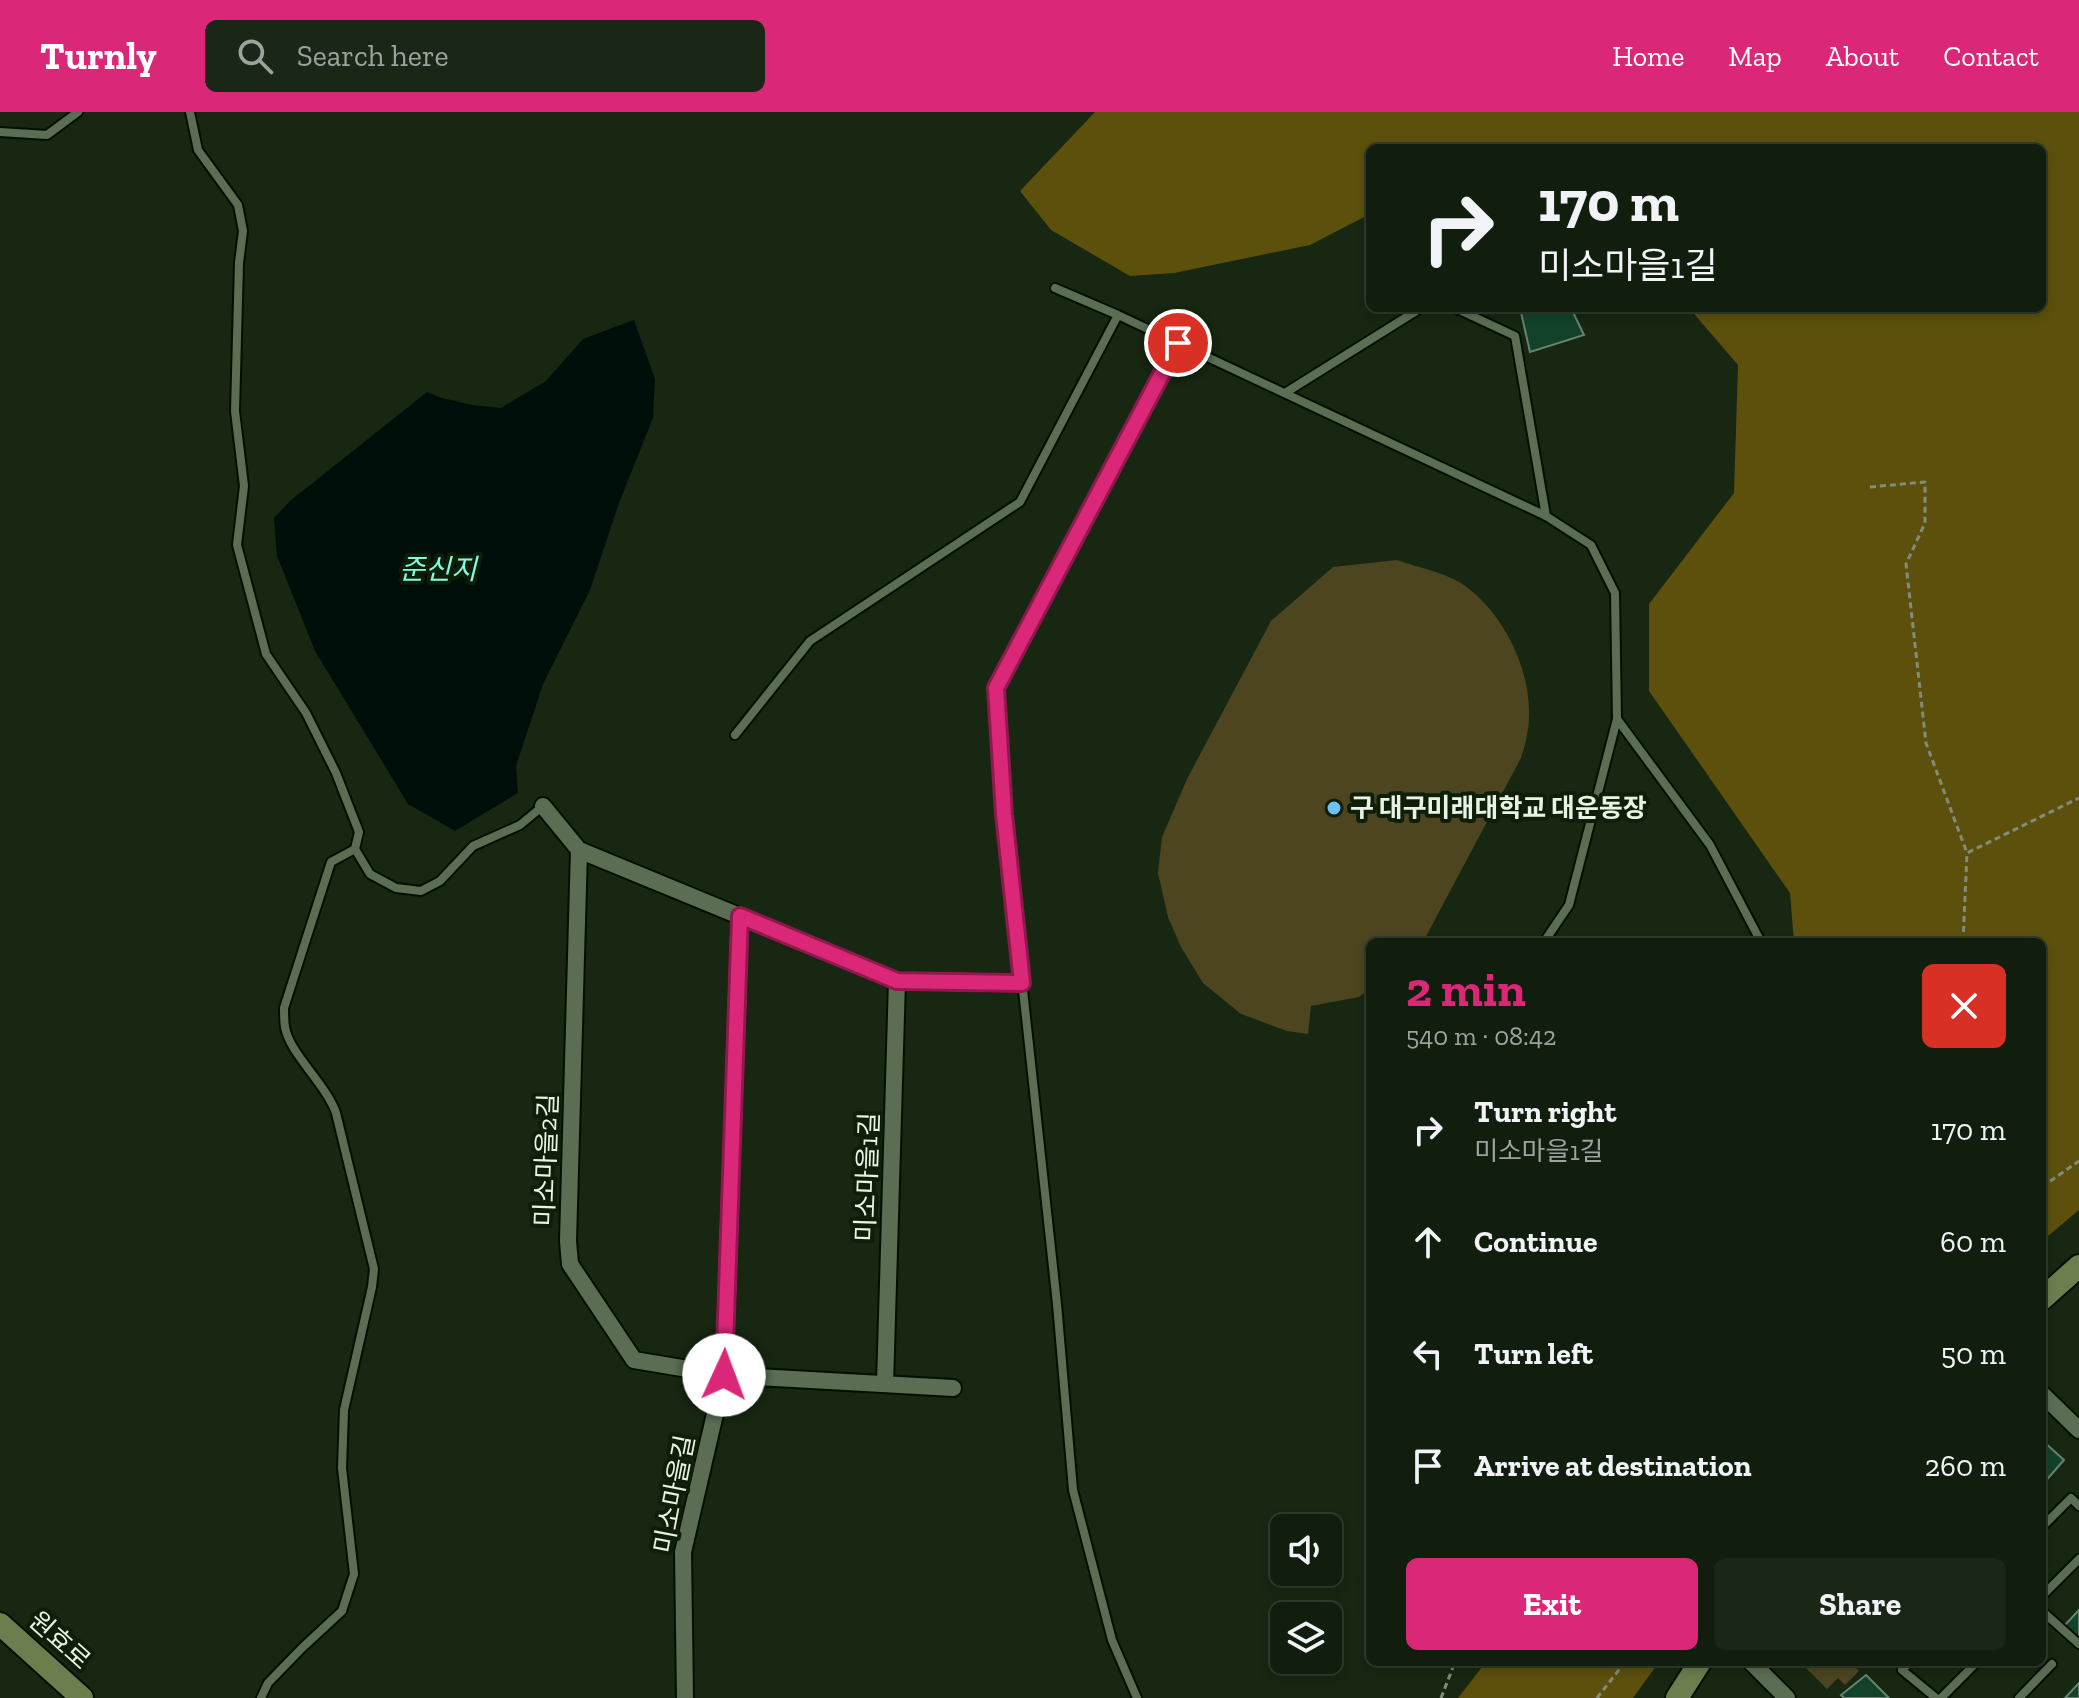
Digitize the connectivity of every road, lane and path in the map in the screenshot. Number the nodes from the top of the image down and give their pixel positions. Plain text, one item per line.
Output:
1 (78, 112) edge
2 (190, 112) edge
3 (0, 132) edge
4 (1055, 288) dead end
5 (1415, 312) edge
6 (1464, 312) edge
7 (1118, 315) junction
8 (1178, 343) junction
9 (1285, 393) junction
10 (1870, 487) dead end
11 (1546, 516) junction
12 (1617, 719) junction
13 (735, 735) dead end
14 (2079, 798) edge
15 (543, 806) joint
16 (355, 849) junction
17 (579, 850) junction
18 (1967, 853) junction
19 (740, 916) junction
20 (1547, 938) edge
21 (1759, 938) edge
22 (1963, 938) edge
23 (897, 981) junction
24 (1022, 983) junction
25 (2079, 1161) edge
26 (2046, 1184) edge
27 (2079, 1266) edge
28 (2046, 1295) edge
29 (724, 1375) junction
30 (885, 1384) junction
31 (953, 1388) dead end
32 (2046, 1398) edge
33 (2079, 1430) edge
34 (2079, 1506) edge
35 (2046, 1523) edge
36 (2079, 1559) edge
37 (2046, 1592) edge
38 (2046, 1615) edge
39 (0, 1624) edge
40 (2079, 1644) edge
41 (2052, 1664) dead end
42 (1453, 1666) edge
43 (1622, 1666) edge
44 (1697, 1666) edge
45 (1755, 1666) edge
46 (1906, 1666) edge
47 (1973, 1666) edge
48 (82, 1698) edge
49 (261, 1698) edge
50 (685, 1698) edge
51 (1137, 1698) edge
52 (1441, 1698) edge
53 (1597, 1698) edge
54 (1677, 1698) edge
55 (1787, 1698) edge
56 (1938, 1698) edge
57 (2019, 1698) edge

1 - 3 lane
2 - 16 lane
4 - 7 lane
5 - 9 lane
6 - 11 lane
7 - 8 lane
7 - 13 lane
8 - 9 lane
8 - 24 lane
9 - 11 lane
10 - 18 path
11 - 12 lane
12 - 20 lane
12 - 21 lane
14 - 18 path
15 - 16 lane
15 - 17 street
16 - 49 lane
17 - 19 street
17 - 29 street, 미소마을2길
18 - 22 path
19 - 23 street
19 - 29 street, 미소마을길
23 - 24 street
23 - 30 street, 미소마을1길
24 - 51 lane
25 - 26 path
27 - 28 main road
29 - 30 street
29 - 50 street, 미소마을길
30 - 31 street
32 - 33 street
34 - 35 lane
36 - 37 lane
38 - 40 lane
39 - 48 main road, 원효로
41 - 57 lane
42 - 52 path
43 - 53 path
44 - 54 main road
45 - 55 street
46 - 56 lane
47 - 56 lane

